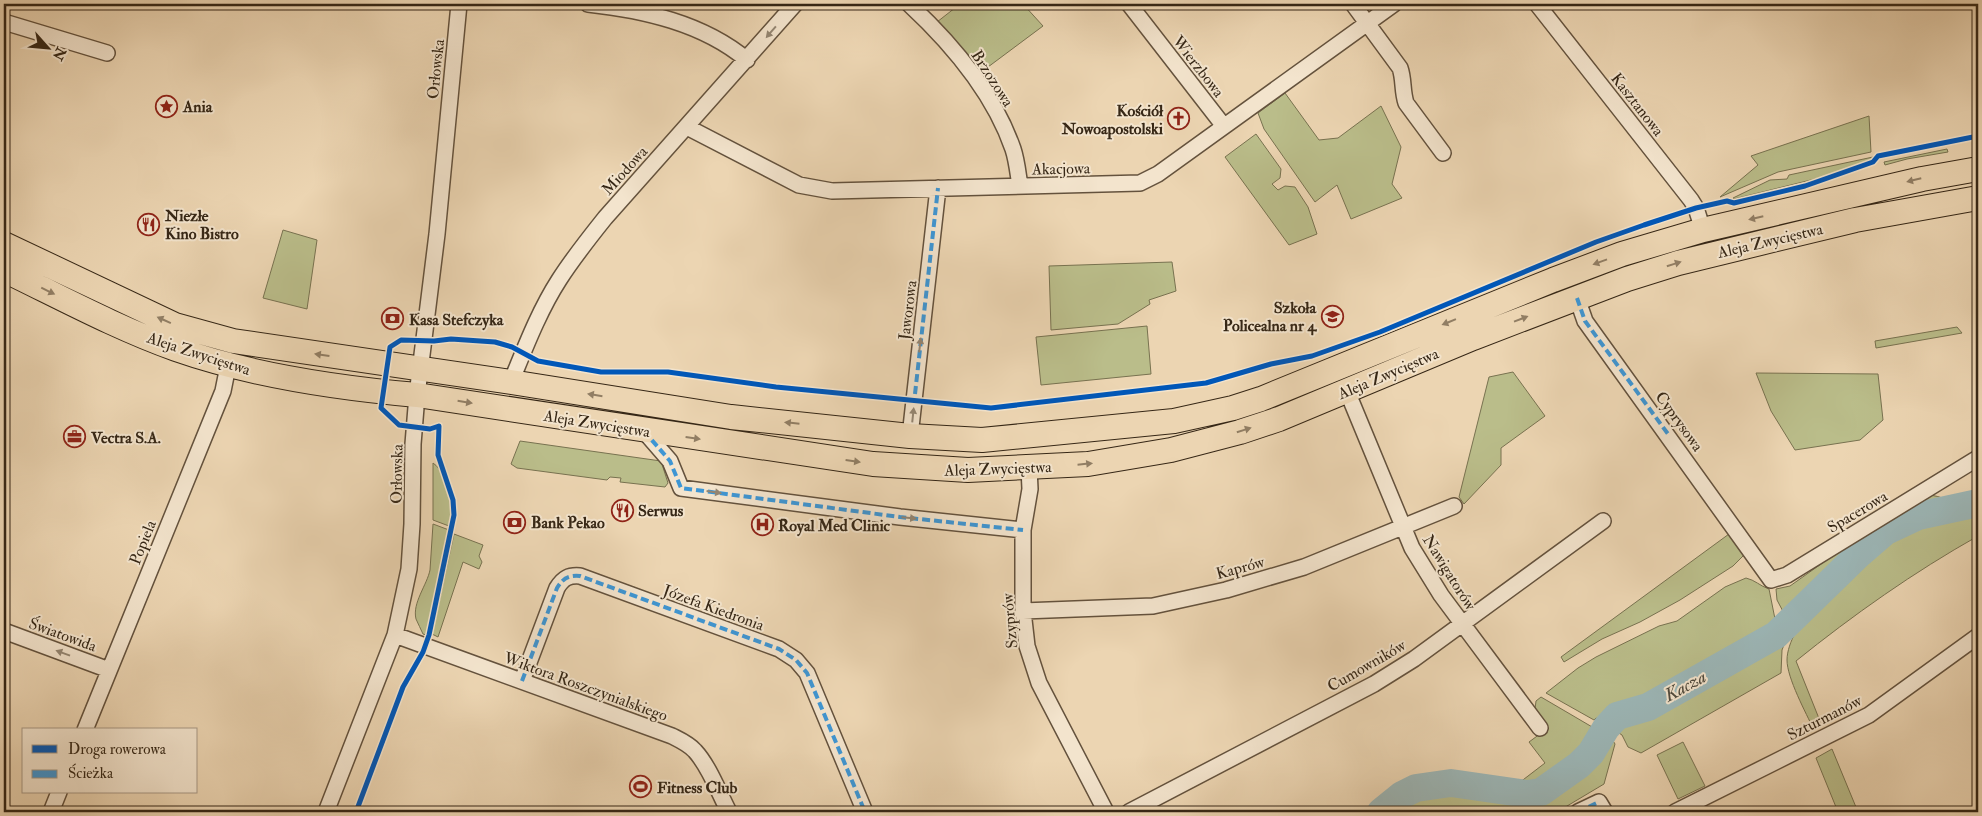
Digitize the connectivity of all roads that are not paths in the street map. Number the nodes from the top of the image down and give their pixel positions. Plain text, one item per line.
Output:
1 (459, 4) edge
2 (588, 4) edge
3 (795, 4) edge
4 (909, 4) edge
5 (1129, 4) edge
6 (1353, 4) edge
7 (1394, 4) edge
8 (1537, 4) edge
9 (4, 22) edge
10 (1367, 22) junction
11 (107, 53) dead end
12 (747, 60) junction
13 (1223, 125) junction
14 (687, 127) junction
15 (1443, 153) dead end
16 (1978, 169) edge
17 (1020, 186) junction
18 (938, 188) junction
19 (1978, 198) edge
20 (1703, 230) junction
21 (4, 244) edge
22 (4, 270) edge
23 (1577, 298) junction
24 (228, 366) junction
25 (421, 368) junction
26 (511, 382) junction
27 (1347, 392) junction
28 (417, 395) junction
29 (644, 431) junction
30 (910, 436) junction
31 (1978, 458) edge
32 (1029, 468) junction
33 (1454, 506) dead end
34 (1603, 521) dead end
35 (1404, 527) junction
36 (1024, 530) junction
37 (1759, 562) joint
38 (1023, 611) junction
39 (1462, 624) junction
40 (4, 631) edge
41 (395, 635) junction
42 (1978, 636) edge
43 (109, 670) junction
44 (522, 681) junction
45 (86, 728) edge
46 (1540, 728) dead end
47 (58, 794) edge
48 (1602, 807) edge
49 (51, 812) edge
50 (326, 812) edge
51 (729, 812) edge
52 (865, 812) edge
53 (1106, 812) edge
54 (1129, 812) edge
55 (1578, 812) edge
56 (1675, 812) edge

1 - 25 street, Orłowska
2 - 12 street
3 -> 12 street, Miodowa
4 - 17 street, Brzozowa
5 - 13 street, Wierzbowa
6 - 10 street
7 - 10 street, Akacjowa
8 - 20 street, Kasztanowa
9 - 11 street
10 - 13 street, Akacjowa
10 - 15 street
12 - 14 street, Miodowa
13 - 17 street, Akacjowa
14 - 18 street, Akacjowa
14 - 26 street, Miodowa
16 -> 20 main road, Aleja Zwycięstwa
17 - 18 street, Akacjowa
30 -> 18 street, Jaworowa
23 -> 19 main road, Aleja Zwycięstwa
20 -> 30 main road, Aleja Zwycięstwa
25 -> 21 main road, Aleja Zwycięstwa
22 -> 24 main road, Aleja Zwycięstwa
27 -> 23 main road, Aleja Zwycięstwa
23 - 37 street, Cyprysowa
24 - 28 main road, Aleja Zwycięstwa
24 - 43 street, Popiela
25 - 26 main road, Aleja Zwycięstwa
25 - 28 street, Orłowska
30 -> 26 main road, Aleja Zwycięstwa
32 -> 27 main road, Aleja Zwycięstwa
27 - 35 street, Nawigatorów
28 -> 29 main road, Aleja Zwycięstwa
28 - 41 street, Orłowska
29 -> 32 main road, Aleja Zwycięstwa
29 -> 36 street
31 - 37 street, Spacerowa
32 - 36 street, Szyprów
33 - 35 street, Kaprów
34 - 39 street, Cumowników
35 - 38 street, Kaprów
35 - 39 street, Nawigatorów
36 - 38 street, Szyprów
38 - 53 street, Szyprów
39 - 46 street, Nawigatorów
39 - 54 street, Cumowników
43 -> 40 street, Światowida
41 - 44 street, Wiktora Roszczynialskiego
41 - 50 street, Orłowska
42 - 56 street, Szturmanów
43 - 45 street, Popiela
44 - 51 street, Wiktora Roszczynialskiego
44 - 52 street, Józefa Kiedronia
47 - 49 street
48 - 55 street

